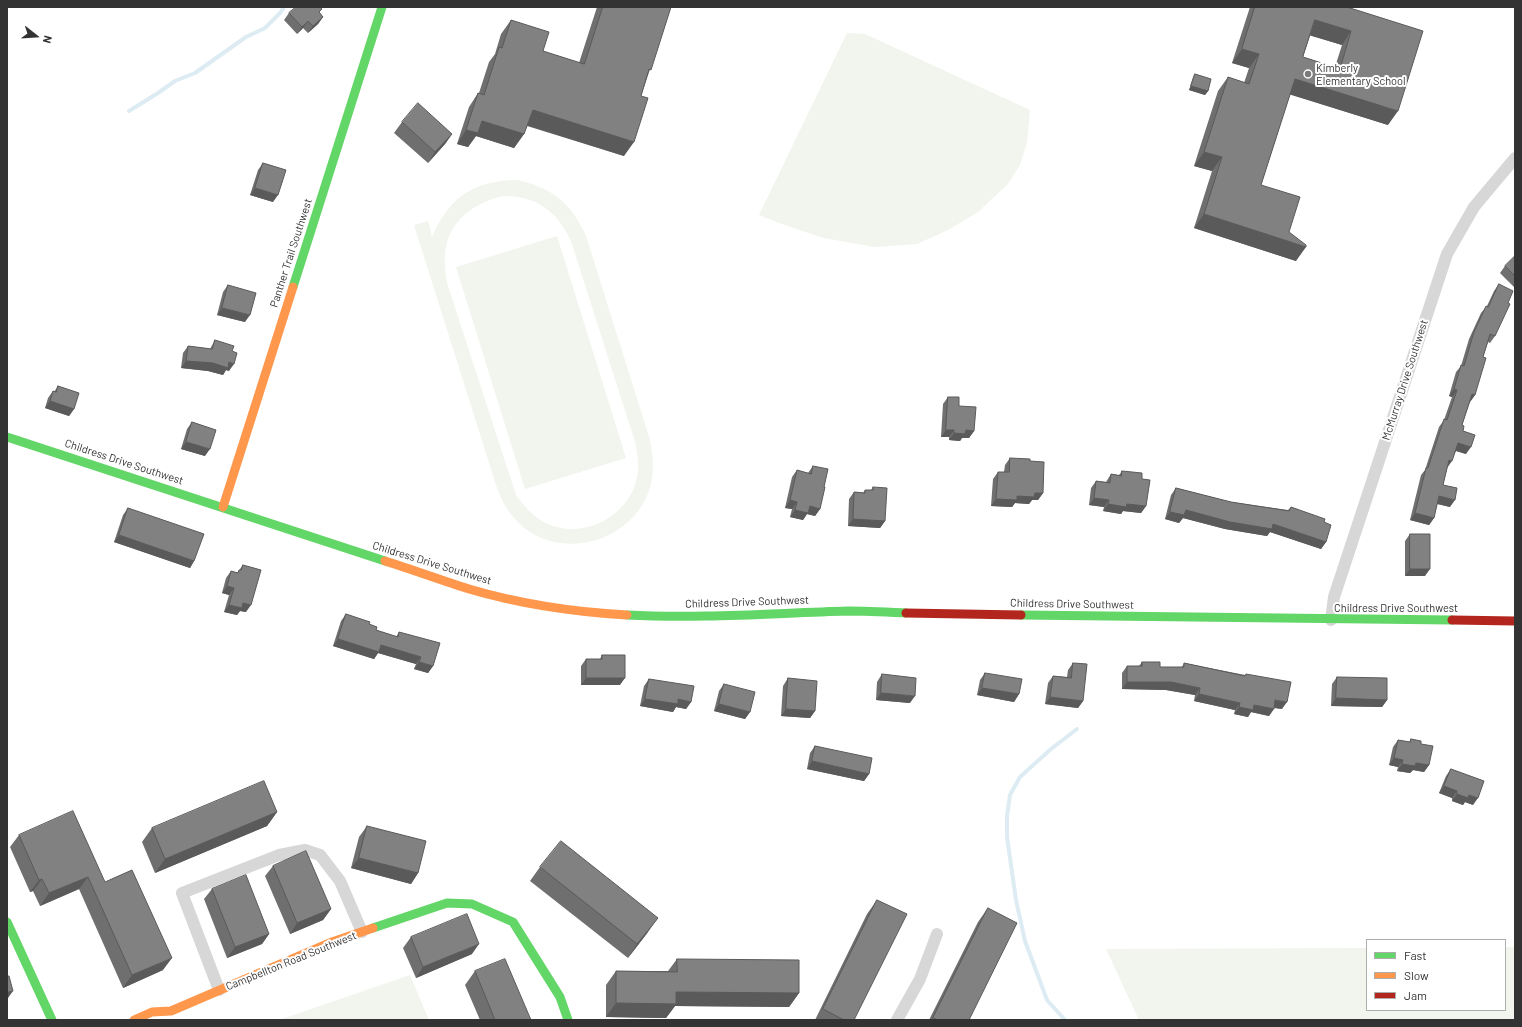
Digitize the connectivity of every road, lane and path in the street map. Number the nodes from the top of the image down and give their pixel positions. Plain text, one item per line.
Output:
1 (382, 7) edge
2 (1515, 158) edge
3 (7, 437) edge
4 (223, 507) junction
5 (1331, 620) junction
6 (1515, 621) edge
7 (7, 922) edge
8 (362, 932) junction
9 (937, 934) dead end
10 (219, 990) junction
11 (167, 1015) edge
12 (52, 1020) edge
13 (134, 1020) edge
14 (568, 1020) edge
15 (897, 1020) edge

1 - 4 street, Panther Trail Southwest
2 - 5 street, McMurray Drive Southwest
3 - 4 street, Childress Drive Southwest
4 - 5 street, Childress Drive Southwest
5 - 6 street, Childress Drive Southwest
7 - 12 street
8 - 10 street, Campbellton Road Southwest
8 - 10 street, Campbellton Road Southwest
8 - 14 street, Campbellton Road Southwest
9 - 15 street
10 - 11 street, Campbellton Road Southwest
11 - 13 street, Campbellton Road Southwest

